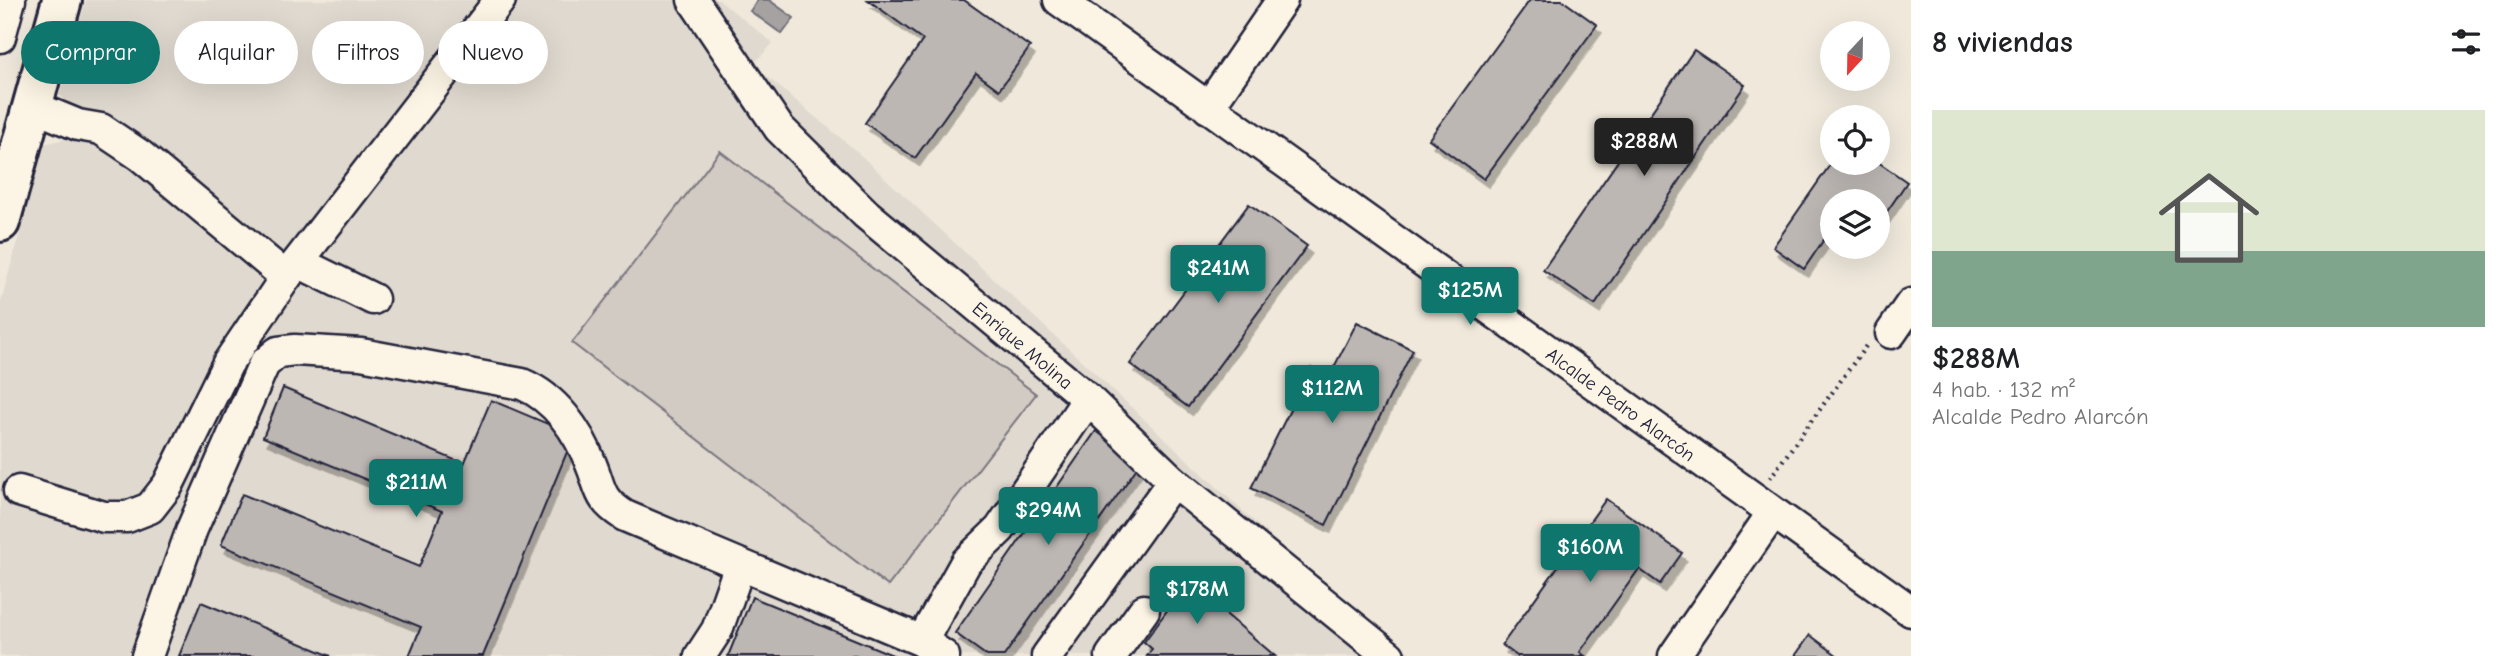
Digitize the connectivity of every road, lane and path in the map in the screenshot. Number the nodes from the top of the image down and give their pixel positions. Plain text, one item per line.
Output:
1 (10, 0) edge
2 (62, 0) edge
3 (499, 0) edge
4 (693, 0) edge
5 (1059, 0) edge
6 (1282, 0) edge
7 (0, 37) edge
8 (32, 106) junction
9 (1208, 108) junction
10 (0, 222) edge
11 (292, 270) junction
12 (373, 299) dead end
13 (1911, 304) edge
14 (251, 329) junction
15 (1891, 332) joint
16 (278, 352) junction
17 (1088, 399) junction
18 (1173, 481) junction
19 (19, 491) dead end
20 (1763, 506) junction
21 (740, 565) junction
22 (1908, 602) edge
23 (1144, 610) dead end
24 (933, 649) edge
25 (147, 656) edge
26 (700, 656) edge
27 (1047, 656) edge
28 (1111, 656) edge
29 (1389, 656) edge
30 (1674, 656) edge

1 - 7 street
2 - 8 main road
3 - 11 street
4 - 17 street, Enrique Molina
5 - 9 street, Alcalde Pedro Alarcón
6 - 9 street
8 - 10 main road
8 - 11 street
9 - 20 street, Alcalde Pedro Alarcón
11 - 12 street
11 - 14 street
13 - 15 street
14 - 16 street
14 - 19 street
15 - 20 path
16 - 21 street
16 - 25 street
17 - 18 street, Enrique Molina
17 - 24 street
18 - 27 street
18 - 29 street, Enrique Molina
20 - 22 street, Alcalde Pedro Alarcón
20 - 30 street
21 - 24 street
21 - 26 street
23 - 28 street

